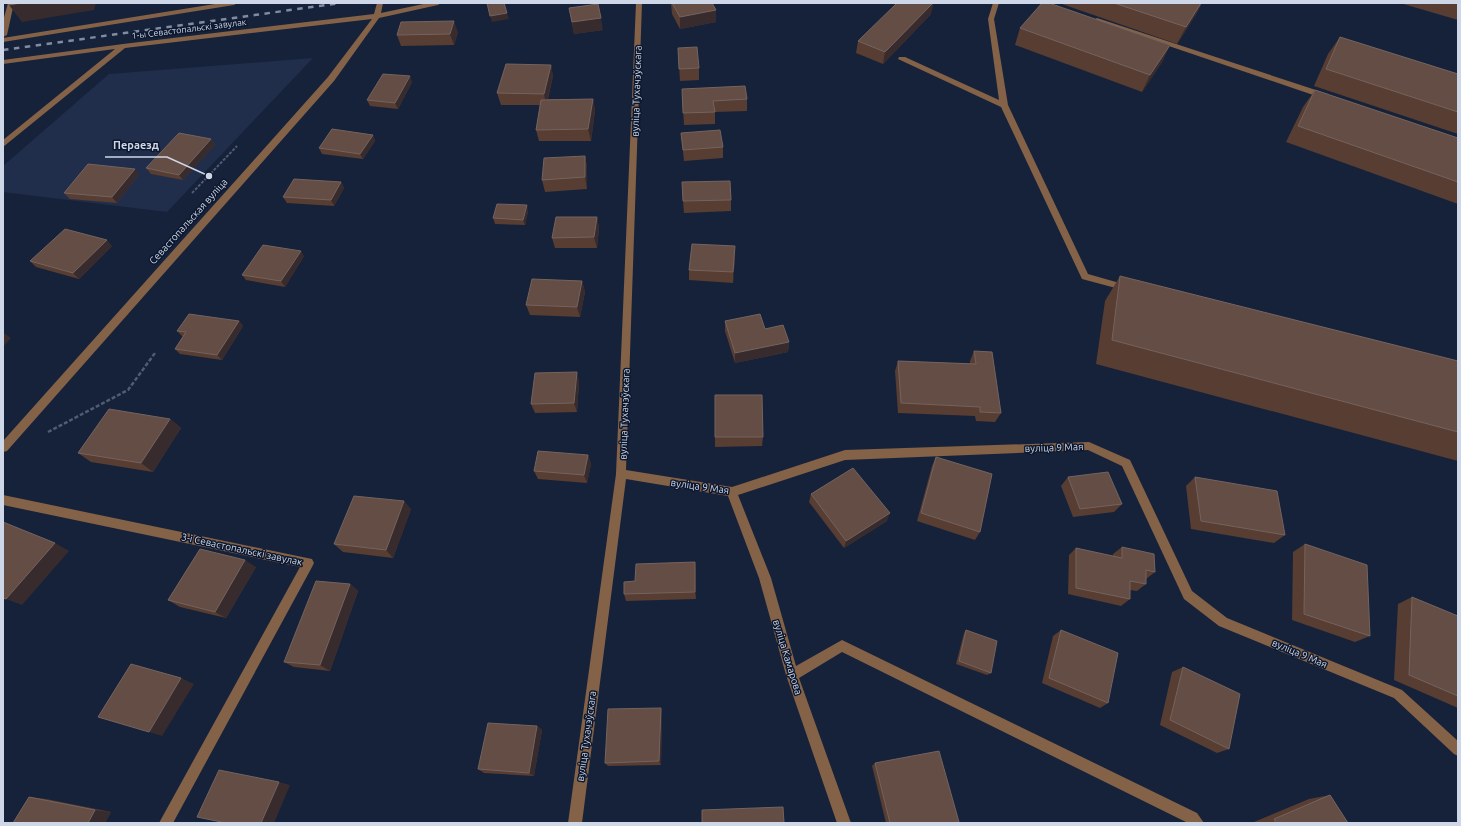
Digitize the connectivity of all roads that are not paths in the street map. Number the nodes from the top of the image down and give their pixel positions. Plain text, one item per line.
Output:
1 (10, 3) edge
2 (234, 3) edge
3 (380, 3) edge
4 (438, 3) edge
5 (639, 3) edge
6 (996, 3) edge
7 (377, 16) junction
8 (1092, 18) edge
9 (3, 35) edge
10 (3, 40) edge
11 (123, 46) junction
12 (902, 60) dead end
13 (3, 62) edge
14 (1331, 98) edge
15 (1004, 105) junction
16 (4, 142) edge
17 (1138, 290) edge
18 (3, 448) edge
19 (621, 474) junction
20 (732, 492) junction
21 (3, 500) edge
22 (792, 675) junction
23 (1458, 750) edge
24 (166, 823) edge
25 (574, 823) edge
26 (844, 823) edge
27 (1197, 823) edge

1 - 9 street
2 - 10 street
3 - 7 street, Севастопальская вуліца
4 - 7 street
5 - 19 street, вуліца Тухачэўскага
6 - 15 street
7 - 11 street, 1-ы Севастопальскі завулак
7 - 18 street, Севастопальская вуліца
8 - 14 street
11 - 13 street, 1-ы Севастопальскі завулак
11 - 16 street
12 - 15 street
15 - 17 street
19 - 20 street, вуліца 9 Мая
19 - 25 street, вуліца Тухачэўскага
20 - 22 street, вуліца Камарова
20 - 23 street, вуліца 9 Мая
21 - 24 street, 3-і Севастопальскі завулак
22 - 26 street, вуліца Камарова
22 - 27 street

